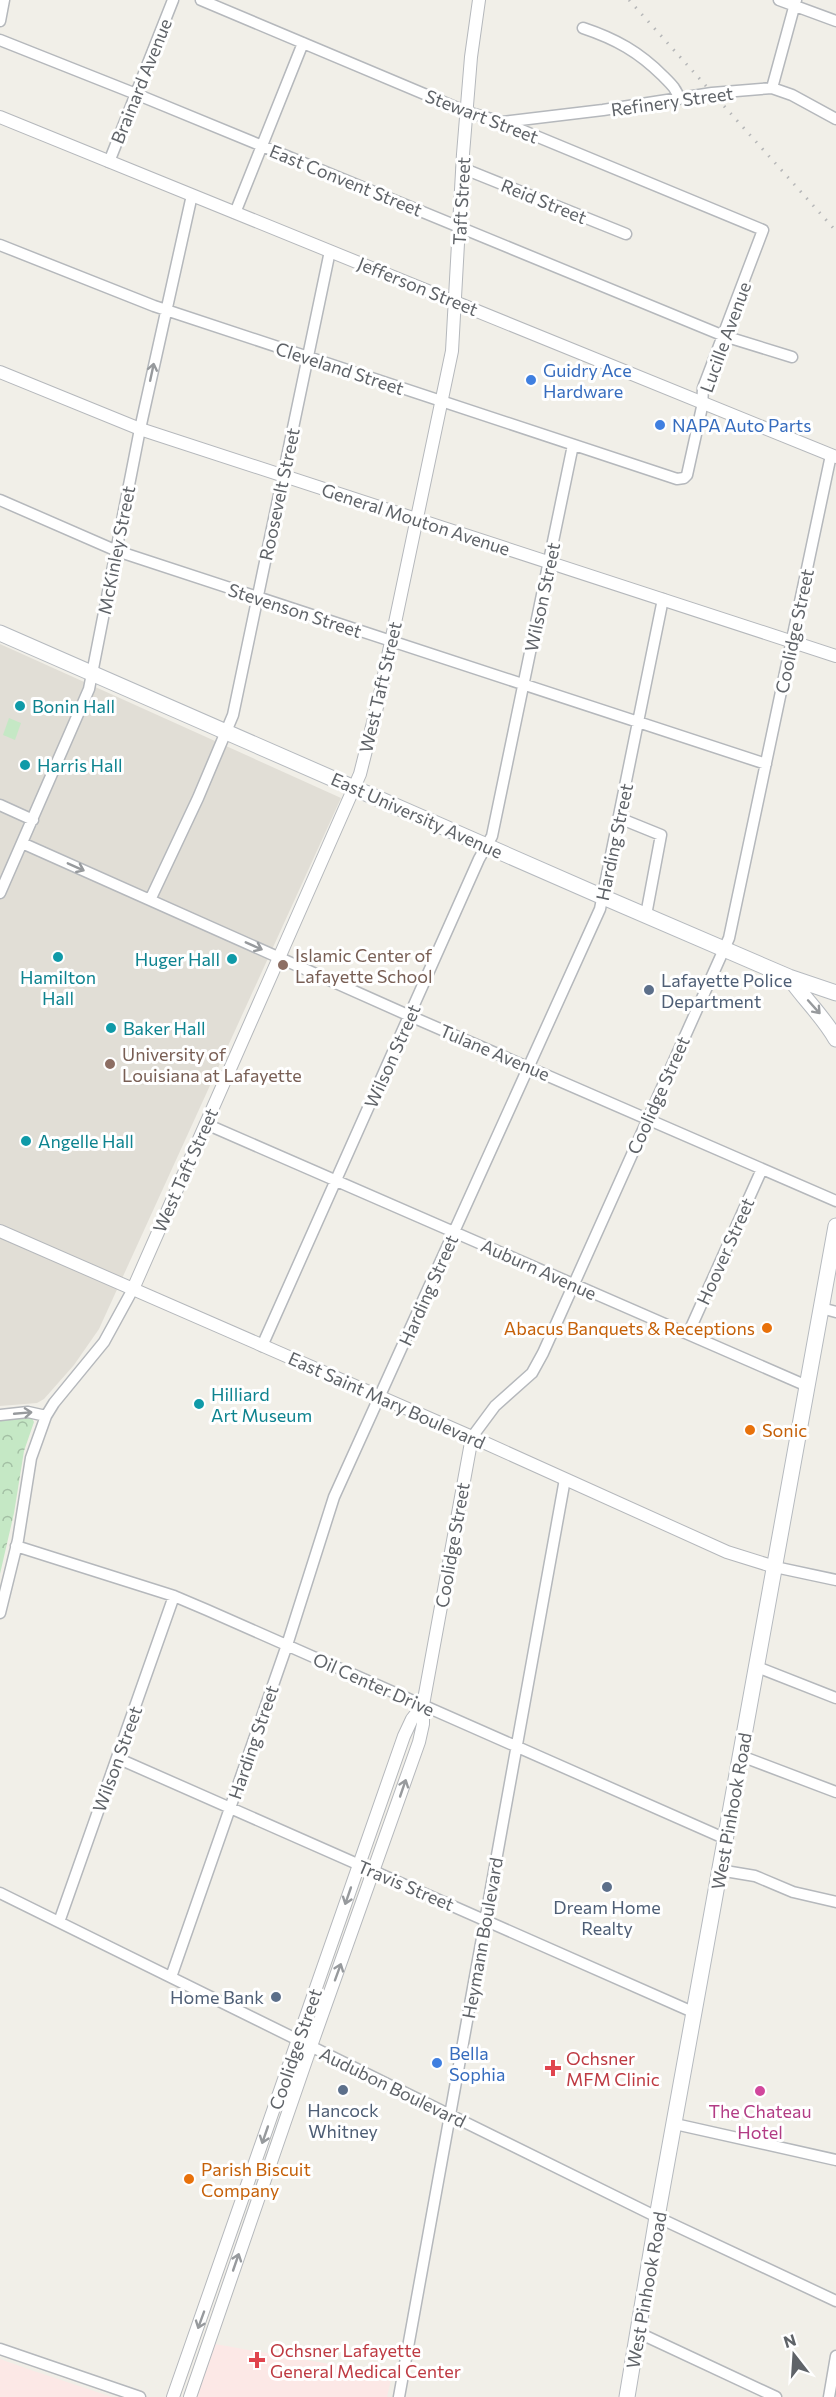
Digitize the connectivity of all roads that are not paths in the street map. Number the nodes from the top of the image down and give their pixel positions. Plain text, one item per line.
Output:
1 (4, 0) edge
2 (173, 0) edge
3 (201, 0) edge
4 (479, 0) edge
5 (779, 0) edge
6 (795, 3) edge
7 (0, 21) edge
8 (836, 21) edge
9 (583, 28) dead end
10 (0, 40) edge
11 (303, 43) junction
12 (772, 88) junction
13 (136, 94) junction
14 (679, 99) junction
15 (467, 112) junction
16 (0, 117) edge
17 (836, 118) edge
18 (502, 122) junction
19 (263, 146) junction
20 (109, 162) junction
21 (462, 168) junction
22 (192, 195) junction
23 (235, 213) junction
24 (459, 227) junction
25 (764, 230) joint
26 (626, 234) dead end
27 (0, 245) edge
28 (330, 251) junction
29 (455, 301) junction
30 (165, 310) junction
31 (724, 336) junction
32 (308, 357) junction
33 (792, 357) dead end
34 (0, 372) edge
35 (442, 402) junction
36 (703, 403) junction
37 (140, 429) junction
38 (573, 445) junction
39 (833, 456) edge
40 (282, 475) junction
41 (684, 478) joint
42 (0, 501) edge
43 (416, 519) junction
44 (117, 551) junction
45 (550, 561) junction
46 (258, 598) junction
47 (663, 599) junction
48 (0, 633) edge
49 (391, 641) junction
50 (792, 641) junction
51 (836, 656) edge
52 (92, 673) junction
53 (524, 685) junction
54 (639, 722) junction
55 (227, 732) junction
56 (766, 764) junction
57 (355, 787) junction
58 (0, 805) edge
59 (619, 818) junction
60 (33, 820) junction
61 (22, 843) junction
62 (487, 846) junction
63 (0, 893) edge
64 (603, 897) junction
65 (150, 900) junction
66 (646, 915) junction
67 (724, 949) junction
68 (280, 958) junction
69 (789, 977) junction
70 (836, 993) edge
71 (410, 1016) junction
72 (836, 1039) edge
73 (529, 1067) junction
74 (648, 1118) junction
75 (206, 1124) junction
76 (762, 1169) junction
77 (337, 1181) junction
78 (836, 1201) edge
79 (836, 1226) edge
80 (0, 1231) edge
81 (455, 1232) junction
82 (573, 1284) junction
83 (133, 1289) junction
84 (828, 1310) edge
85 (688, 1334) junction
86 (262, 1346) junction
87 (807, 1386) junction
88 (380, 1397) junction
89 (0, 1415) edge
90 (46, 1416) junction
91 (472, 1437) junction
92 (565, 1479) junction
93 (16, 1546) junction
94 (775, 1567) junction
95 (836, 1580) edge
96 (174, 1596) junction
97 (0, 1613) edge
98 (287, 1645) junction
99 (757, 1667) junction
100 (836, 1698) edge
101 (423, 1705) junction
102 (517, 1746) junction
103 (741, 1756) junction
104 (117, 1758) junction
105 (836, 1792) edge
106 (231, 1808) junction
107 (726, 1839) junction
108 (359, 1865) junction
109 (719, 1870) junction
110 (374, 1871) junction
111 (0, 1893) edge
112 (836, 1902) edge
113 (486, 1919) junction
114 (59, 1922) junction
115 (171, 1977) junction
116 (695, 2013) junction
117 (298, 2040) junction
118 (311, 2046) junction
119 (451, 2115) junction
120 (675, 2124) junction
121 (836, 2160) edge
122 (657, 2217) junction
123 (836, 2301) edge
124 (639, 2333) junction
125 (0, 2349) edge
126 (836, 2356) edge
127 (141, 2397) edge
128 (173, 2397) edge
129 (190, 2397) edge
130 (399, 2397) edge
131 (627, 2397) edge
132 (776, 2397) edge
133 (829, 2397) edge

1 - 7 street
2 - 13 street, Brainard Avenue
3 - 11 street, Stewart Street
4 - 15 street, Taft Street
5 - 6 street
6 - 8 street
6 - 12 street
9 - 14 street
10 - 13 street, East Convent Street
11 - 15 street, Stewart Street
11 - 19 street
12 - 14 street, Refinery Street
12 - 17 street, Refinery Street
13 - 19 street, East Convent Street
13 - 20 street, Brainard Avenue
14 - 18 street, Refinery Street
15 - 18 street, Stewart Street
15 - 21 street, Taft Street
16 - 20 street, Jefferson Street
18 - 25 street, Stewart Street
19 - 23 street
19 - 24 street, East Convent Street
20 - 22 street, Jefferson Street
21 - 24 street, Taft Street
21 - 26 street, Reid Street
22 - 23 street, Jefferson Street
22 - 30 street, McKinley Street
23 - 28 street, Jefferson Street
24 - 29 street, Taft Street
24 - 31 street, East Convent Street
25 - 31 street, Lucille Avenue
27 - 30 street, Cleveland Street
28 - 29 street, Jefferson Street
28 - 32 street, Roosevelt Street
29 - 35 street, Taft Street
29 - 36 street, Jefferson Street
30 - 32 street, Cleveland Street
37 -> 30 street, McKinley Street
31 - 33 street, East Convent Street
31 - 36 street, Lucille Avenue
32 - 35 street, Cleveland Street
32 - 40 street, Roosevelt Street
34 - 37 street, General Mouton Avenue
35 - 38 street, Cleveland Street
35 - 43 street, West Taft Street
36 - 39 street, Jefferson Street
36 - 41 street, Lucille Avenue
37 - 40 street, General Mouton Avenue
37 - 44 street, McKinley Street
38 - 41 street, Cleveland Street
38 - 45 street, Wilson Street
39 - 50 street, Coolidge Street
40 - 43 street, General Mouton Avenue
40 - 46 street, Roosevelt Street
42 - 44 street, Stevenson Street
43 - 45 street, General Mouton Avenue
43 - 49 street, West Taft Street
44 - 46 street, Stevenson Street
44 - 52 street, McKinley Street
45 - 47 street, General Mouton Avenue
45 - 53 street, Wilson Street
46 - 49 street, Stevenson Street
46 - 55 street, Roosevelt Street
47 - 50 street, General Mouton Avenue
47 - 54 street, Harding Street
48 - 52 main road, East University Avenue
49 - 53 street, Stevenson Street
49 - 57 street, West Taft Street
50 - 51 street, General Mouton Avenue
50 - 56 street, Coolidge Street
52 - 55 main road, East University Avenue
52 - 60 street, McKinley Street
53 - 54 street, Stevenson Street
53 - 62 street, Wilson Street
54 - 56 street, Stevenson Street
54 - 59 street, Harding Street
55 - 57 main road, East University Avenue
55 - 65 street, Roosevelt Street
56 - 67 street, Coolidge Street
57 - 62 main road, East University Avenue
57 - 68 street, West Taft Street
58 - 60 street
59 - 64 street, Harding Street
59 - 66 street
60 - 61 street, McKinley Street
61 - 63 street, McKinley Street
61 -> 65 street, Tulane Avenue
62 - 64 main road, East University Avenue
62 - 71 street, Wilson Street
64 - 66 main road, East University Avenue
64 - 73 street, Harding Street
65 -> 68 street, Tulane Avenue
66 - 67 main road, East University Avenue
67 - 69 main road, East University Avenue
67 - 74 street, Coolidge Street
68 - 71 street, Tulane Avenue
68 - 75 street, West Taft Street
69 - 70 main road, East University Avenue
69 -> 72 main road
71 - 73 street, Tulane Avenue
71 - 77 street, Wilson Street
73 - 74 street, Tulane Avenue
73 - 81 street, Harding Street
74 - 76 street, Tulane Avenue
74 - 82 street, Coolidge Street
75 - 77 street, Auburn Avenue
75 - 83 street, West Taft Street
76 - 78 street, Tulane Avenue
76 - 85 street, Hoover Street
77 - 81 street, Auburn Avenue
77 - 86 street, Wilson Street
79 - 84 main road, West Pinhook Road
80 - 83 street, East Saint Mary Boulevard
81 - 82 street, Auburn Avenue
81 - 88 street, Harding Street
82 - 85 street, Auburn Avenue
82 - 91 street, Coolidge Street
83 - 86 street, East Saint Mary Boulevard
83 - 90 street
84 - 87 main road, West Pinhook Road
85 - 87 street, Auburn Avenue
86 - 88 street, East Saint Mary Boulevard
87 - 94 main road, West Pinhook Road
88 - 91 street, East Saint Mary Boulevard
88 - 98 street, Harding Street
89 -> 90 street
90 - 93 street
91 - 92 street, East Saint Mary Boulevard
91 - 101 street, Coolidge Street
92 - 94 street, East Saint Mary Boulevard
92 - 102 street, Heymann Boulevard
93 - 96 street, Oil Center Drive
93 - 97 street
94 - 95 street
94 - 99 main road, West Pinhook Road
96 - 98 street, Oil Center Drive
96 - 104 street, Wilson Street
98 - 101 street, Oil Center Drive
98 - 106 street, Harding Street
99 - 100 street
99 - 103 main road, West Pinhook Road
101 - 102 street, Oil Center Drive
101 - 108 street, Coolidge Street
110 -> 101 street, Coolidge Street
102 - 107 street, Oil Center Drive
102 - 113 street, Heymann Boulevard
103 - 105 street
103 - 107 main road, West Pinhook Road
104 - 106 street, Travis Street
104 - 114 street, Wilson Street
106 - 108 street, Travis Street
106 - 115 street, Harding Street
107 - 109 main road, West Pinhook Road
108 - 110 street, Travis Street
108 -> 117 street, Coolidge Street
109 - 112 street
109 - 116 main road, West Pinhook Road
110 - 113 street, Travis Street
118 -> 110 street, Coolidge Street
111 - 114 street, Audubon Boulevard
113 - 116 street, Travis Street
113 - 119 street, Heymann Boulevard
114 - 115 street, Audubon Boulevard
115 - 117 street, Audubon Boulevard
116 - 120 main road, West Pinhook Road
117 - 118 street, Audubon Boulevard
117 -> 128 street, Coolidge Street
118 - 119 street, Audubon Boulevard
129 -> 118 street, Coolidge Street
119 - 122 street, Audubon Boulevard
119 - 130 street, Heymann Boulevard
120 - 121 street
120 - 122 main road, West Pinhook Road
122 - 123 street, Audubon Boulevard
122 - 124 main road, West Pinhook Road
124 - 131 main road, West Pinhook Road
124 - 132 street
125 - 127 street
126 - 133 street

